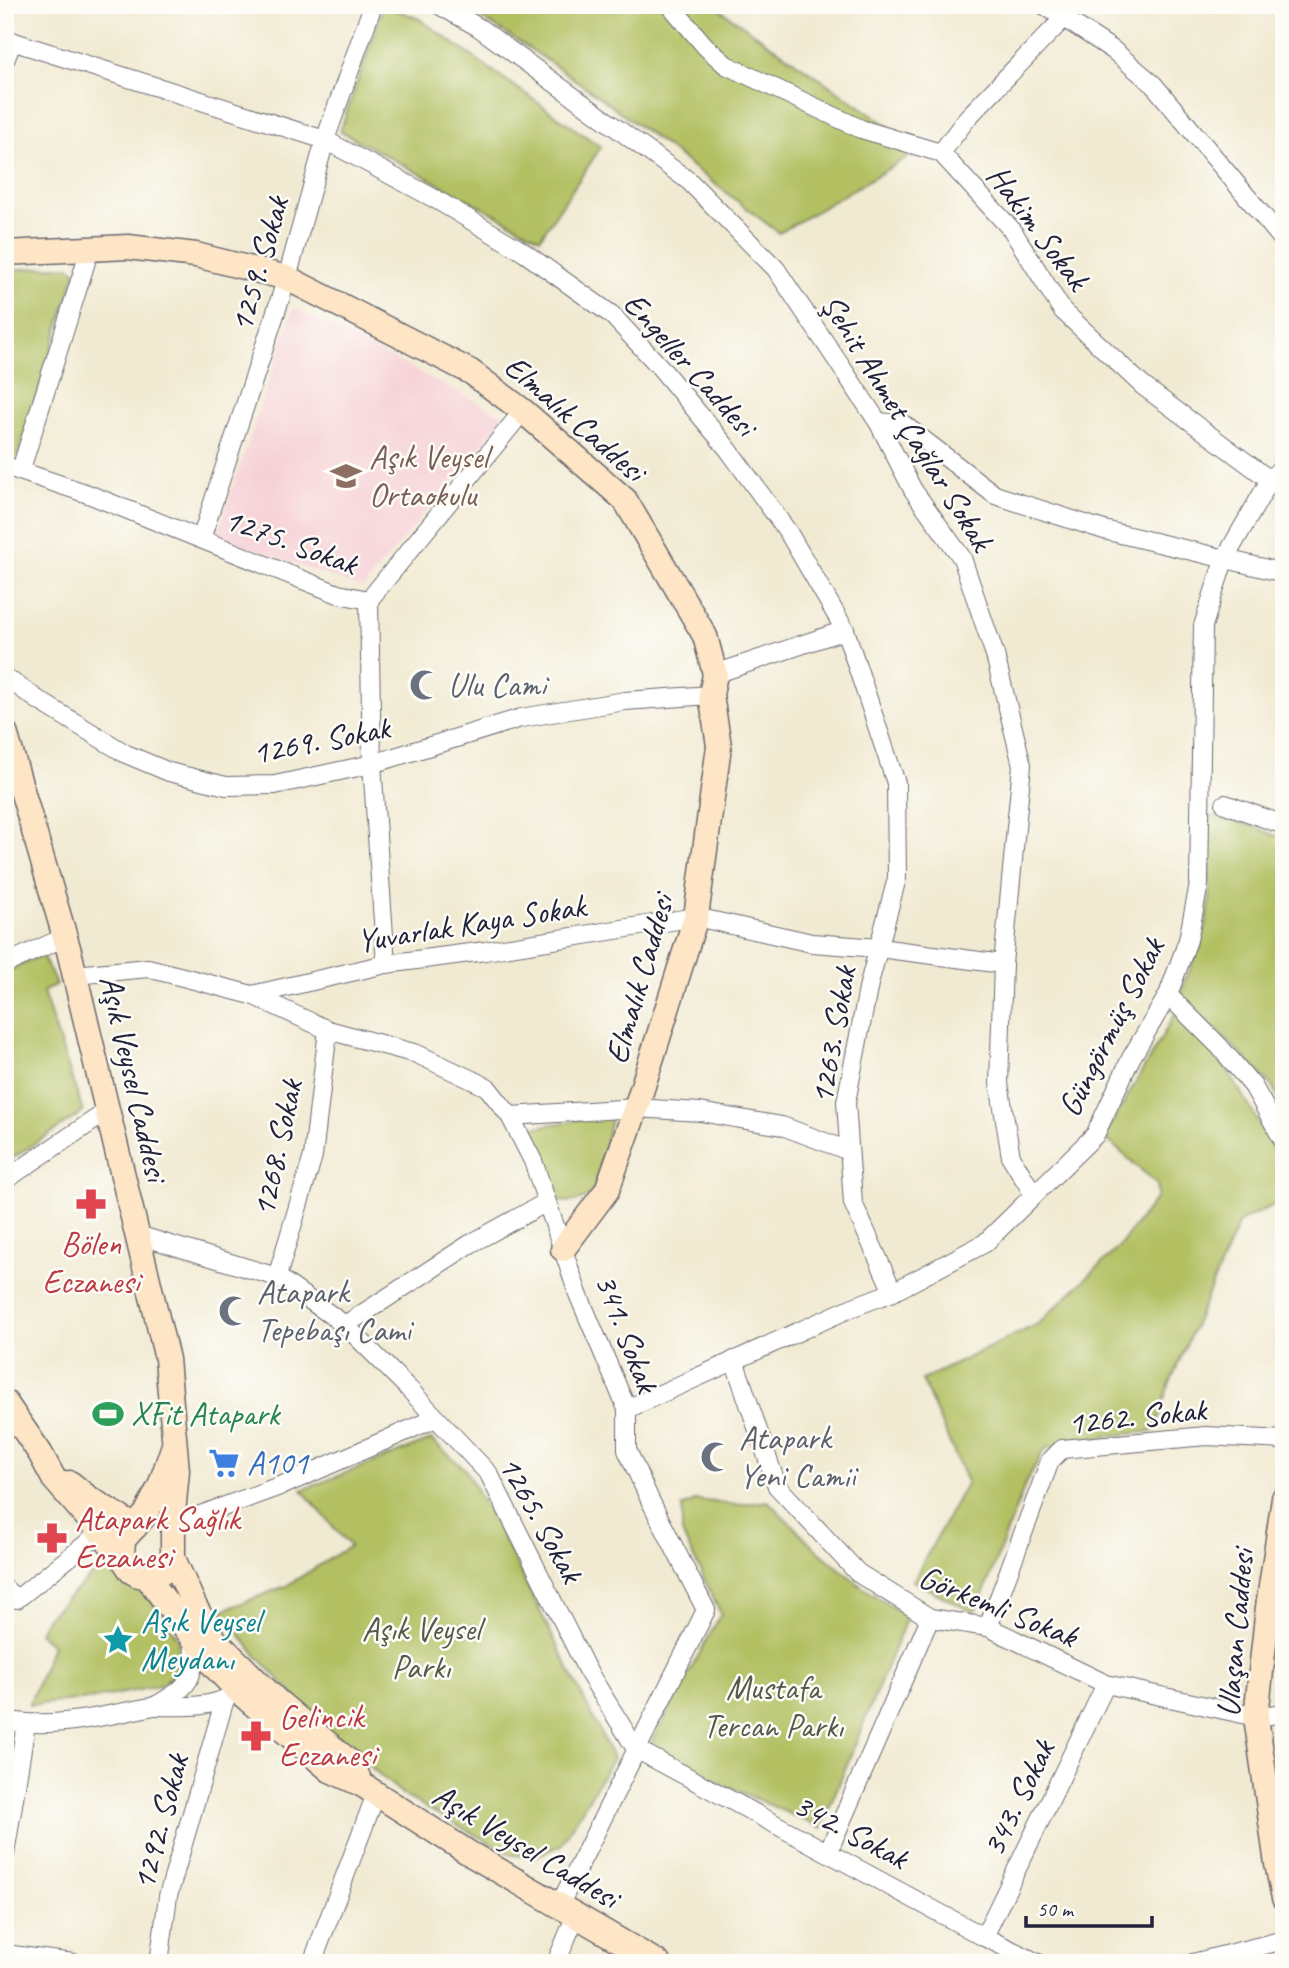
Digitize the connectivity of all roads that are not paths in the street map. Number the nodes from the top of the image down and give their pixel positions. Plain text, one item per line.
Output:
1 (373, 5) edge
2 (439, 5) edge
3 (670, 5) edge
4 (1044, 5) edge
5 (1067, 12) edge
6 (9, 40) edge
7 (5, 60) edge
8 (325, 141) junction
9 (941, 153) junction
10 (1284, 241) edge
11 (90, 249) junction
12 (5, 253) edge
13 (287, 278) junction
14 (523, 411) junction
15 (878, 422) junction
16 (1284, 465) edge
17 (13, 468) edge
18 (1270, 480) junction
19 (201, 539) junction
20 (1224, 560) junction
21 (1284, 573) edge
22 (369, 600) junction
23 (845, 630) junction
24 (5, 677) edge
25 (713, 685) junction
26 (5, 733) edge
27 (372, 764) junction
28 (1225, 804) dead end
29 (1284, 825) edge
30 (696, 917) junction
31 (65, 937) junction
32 (878, 948) junction
33 (5, 964) edge
34 (386, 964) junction
35 (1003, 964) junction
36 (75, 975) junction
37 (253, 995) junction
38 (1168, 995) junction
39 (328, 1030) junction
40 (636, 1108) junction
41 (106, 1112) junction
42 (510, 1116) junction
43 (1284, 1142) edge
44 (849, 1152) junction
45 (6, 1178) edge
46 (1034, 1195) junction
47 (545, 1203) junction
48 (138, 1235) junction
49 (563, 1249) junction
50 (277, 1277) junction
51 (893, 1292) junction
52 (345, 1325) junction
53 (734, 1360) junction
54 (5, 1402) edge
55 (627, 1409) junction
56 (436, 1418) junction
57 (1284, 1440) edge
58 (174, 1445) junction
59 (40, 1453) junction
60 (1283, 1503) edge
61 (187, 1520) dead end
62 (135, 1527) junction
63 (101, 1532) junction
64 (172, 1549) junction
65 (122, 1557) junction
66 (147, 1577) junction
67 (5, 1589) edge
68 (930, 1618) junction
69 (988, 1627) junction
70 (194, 1638) junction
71 (1106, 1684) junction
72 (231, 1695) junction
73 (155, 1706) junction
74 (1284, 1713) edge
75 (1256, 1717) junction
76 (5, 1720) edge
77 (26, 1724) junction
78 (636, 1749) junction
79 (369, 1789) junction
80 (828, 1852) junction
81 (5, 1854) edge
82 (1280, 1864) edge
83 (1284, 1898) edge
84 (568, 1911) junction
85 (984, 1937) junction
86 (1284, 1940) edge
87 (5, 1954) edge
88 (74, 1963) edge
89 (159, 1963) edge
90 (312, 1963) edge
91 (556, 1963) edge
92 (658, 1963) edge
93 (1038, 1963) edge
94 (1193, 1963) edge

1 - 8 street, 1259. Sokak
2 - 15 street, Şehit Ahmet Çağlar Sokak
3 - 9 street, Hakim Sokak
4 - 5 street
5 - 9 street
5 - 10 street
6 - 7 street
6 - 8 street, Engeller Caddesi
8 - 13 street, 1259. Sokak
8 - 23 street, Engeller Caddesi
9 - 18 street, Hakim Sokak
11 - 12 street, Elmalık Caddesi
11 - 13 street, Elmalık Caddesi
11 - 17 street
13 - 14 street, Elmalık Caddesi
13 - 19 street, 1259. Sokak
14 - 22 street, 1275. Sokak
14 - 25 street, Elmalık Caddesi
15 - 20 street
15 - 35 street, Şehit Ahmet Çağlar Sokak
16 - 18 street, Güngörmüş Sokak
17 - 19 street, 1275. Sokak
18 - 20 street, Güngörmüş Sokak
19 - 22 street, 1275. Sokak
20 - 21 street
20 - 38 street, Güngörmüş Sokak
22 - 27 street
23 - 25 street, 1269. Sokak
23 - 32 street, Engeller Caddesi
24 - 27 street, 1269. Sokak
25 - 27 street, 1269. Sokak
25 - 30 street, Elmalık Caddesi
26 - 31 street, Aşık Veysel Caddesi
27 - 34 street
28 - 29 street
30 - 32 street, Yuvarlak Kaya Sokak
30 - 34 street, Yuvarlak Kaya Sokak
30 - 40 street, Elmalık Caddesi
31 - 33 street
31 - 36 street, Aşık Veysel Caddesi
32 - 35 street, Yuvarlak Kaya Sokak
32 - 44 street, 1263. Sokak
34 - 37 street, Yuvarlak Kaya Sokak
35 - 46 street, Şehit Ahmet Çağlar Sokak
36 - 37 street, Yuvarlak Kaya Sokak
36 - 41 street, Aşık Veysel Caddesi
37 - 39 street, 341. Sokak
38 - 43 street
38 - 46 street, Güngörmüş Sokak
39 - 42 street, 341. Sokak
39 - 50 street, 1268. Sokak
40 - 42 street
40 - 44 street
40 - 49 street, Elmalık Caddesi
41 - 45 street
41 - 48 street, Aşık Veysel Caddesi
42 - 47 street, 341. Sokak
44 - 51 street, 1263. Sokak
46 - 51 street, Güngörmüş Sokak
47 - 49 street, 341. Sokak
47 - 52 street
48 - 50 street, 1265. Sokak
48 - 58 street, Aşık Veysel Caddesi
49 - 55 street, 341. Sokak
50 - 52 street, 1265. Sokak
51 - 53 street, Güngörmüş Sokak
52 - 56 street, 1265. Sokak
53 - 55 street, Güngörmüş Sokak
53 - 68 street, Görkemli Sokak
54 - 59 street
55 - 78 street, 341. Sokak
56 - 61 street
56 - 78 street, 1265. Sokak
57 - 69 street, 1262. Sokak
58 - 62 street, Aşık Veysel Caddesi
58 - 64 street, Aşık Veysel Caddesi
59 - 62 street
59 - 63 street
60 - 75 street, Ulaşan Caddesi
62 - 64 street
62 - 65 street, Aşık Veysel Caddesi
63 - 65 street
63 - 67 street
64 - 66 street
64 - 79 street, Aşık Veysel Caddesi
65 - 66 street, Aşık Veysel Caddesi
66 - 70 street, Aşık Veysel Caddesi
68 - 69 street, Görkemli Sokak
68 - 80 street
69 - 71 street, Görkemli Sokak
70 - 72 street, Aşık Veysel Caddesi
70 - 73 street
71 - 75 street, Görkemli Sokak
71 - 85 street, 343. Sokak
72 - 73 street
72 - 79 street, Aşık Veysel Caddesi
72 - 89 street, 1292. Sokak
73 - 77 street
74 - 75 street, Görkemli Sokak
75 - 82 street, Ulaşan Caddesi
76 - 77 street
77 - 81 street
78 - 80 street, 342. Sokak
78 - 84 street, 341. Sokak
79 - 84 street, Aşık Veysel Caddesi
79 - 90 street
80 - 85 street, 342. Sokak
82 - 83 street, Ulaşan Caddesi
84 - 91 street, 341. Sokak
84 - 92 street, Aşık Veysel Caddesi
85 - 93 street, 342. Sokak
86 - 94 street
87 - 88 street

